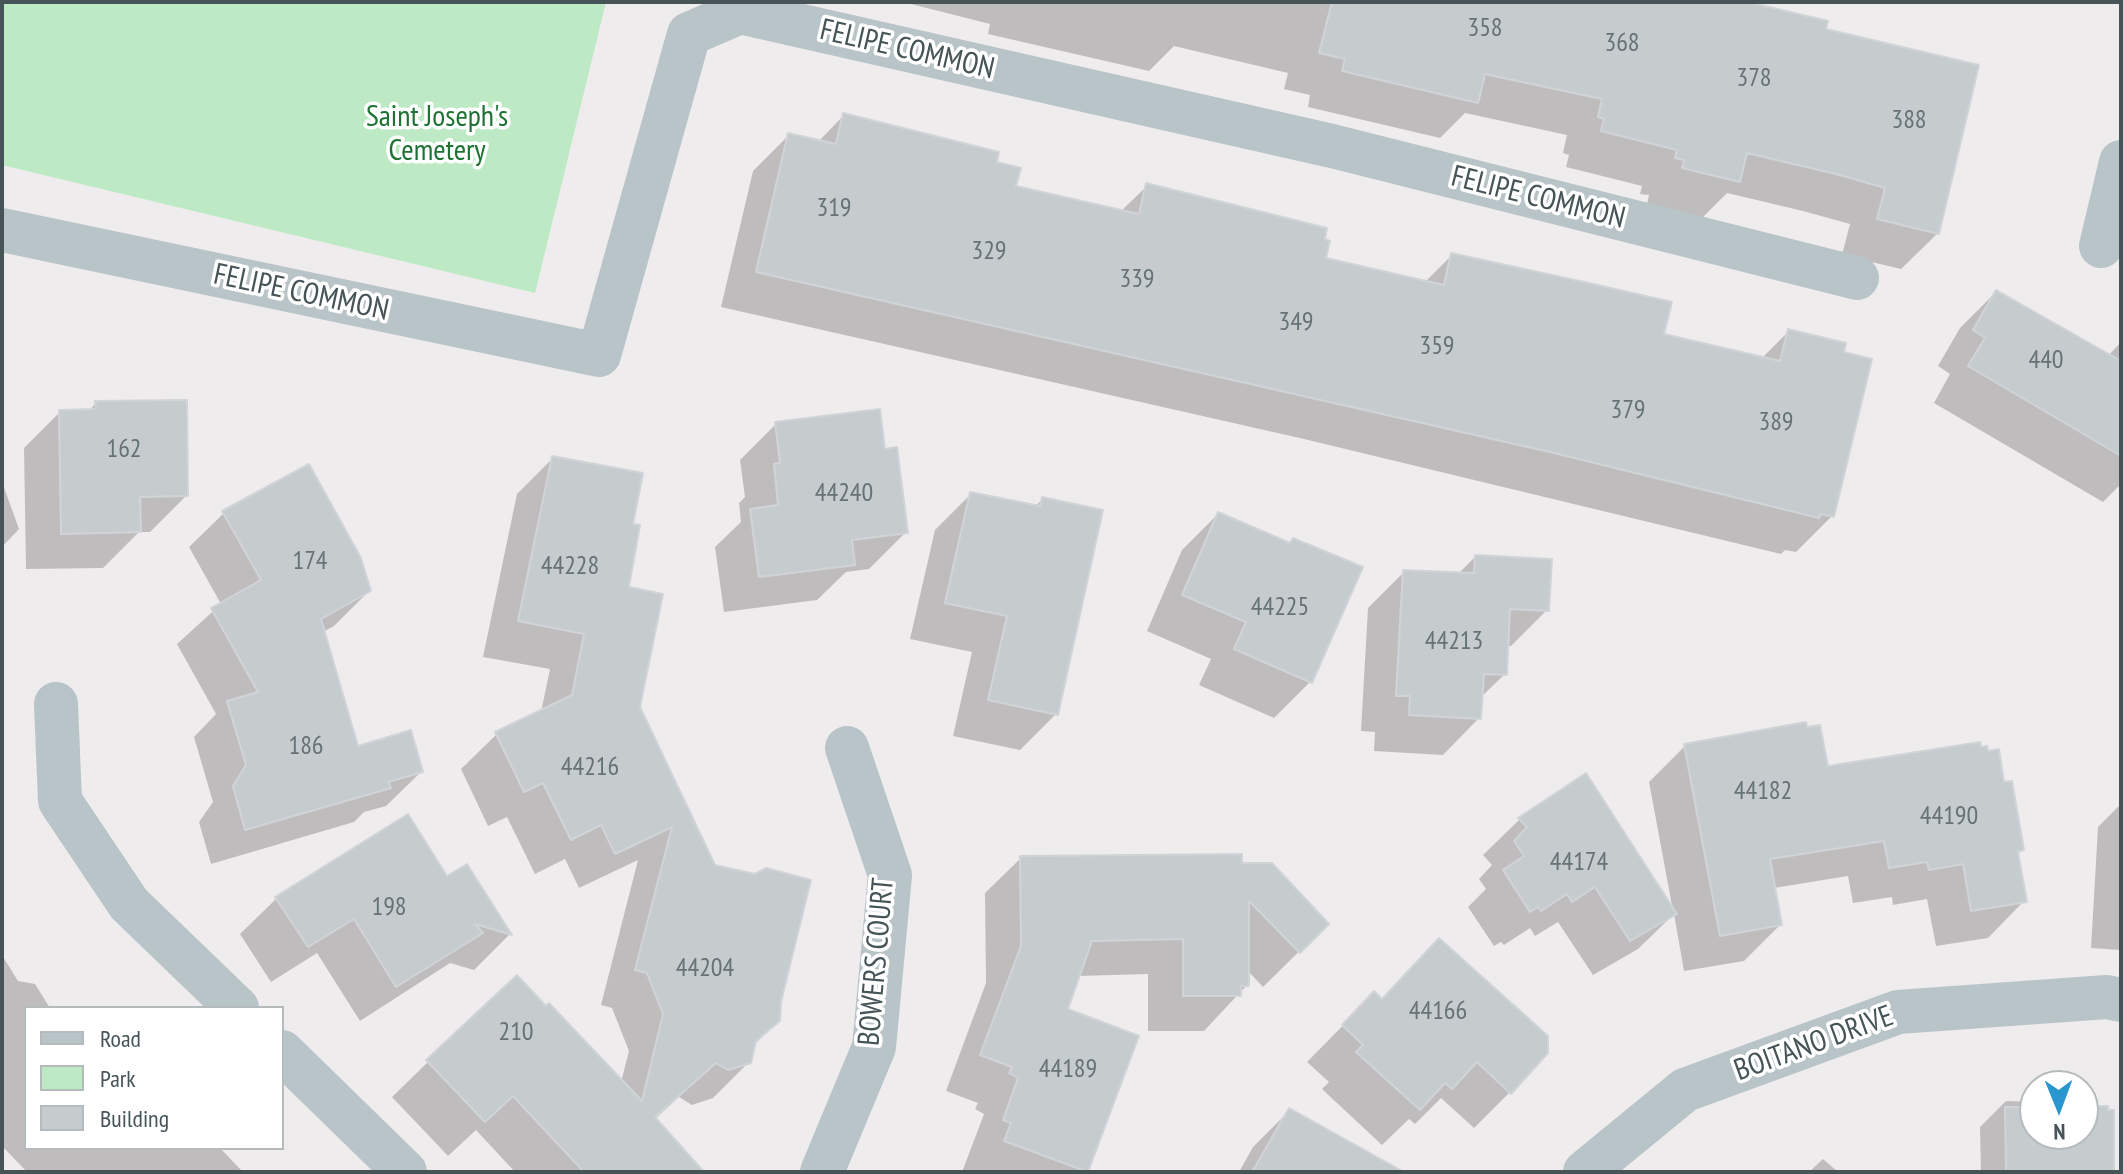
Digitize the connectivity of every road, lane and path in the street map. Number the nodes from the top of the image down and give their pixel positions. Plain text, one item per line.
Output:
1 (2121, 162) edge
2 (2, 230) edge
3 (2101, 246) dead end
4 (1857, 278) dead end
5 (56, 704) dead end
6 (847, 748) dead end
7 (2121, 1000) edge
8 (235, 1006) edge
9 (284, 1054) edge
10 (405, 1172) edge
11 (822, 1172) edge
12 (1585, 1172) edge

1 - 3 street
2 - 4 street, FELIPE COMMON
5 - 8 street
6 - 11 street, BOWERS COURT
7 - 12 street, BOITANO DRIVE
9 - 10 street

